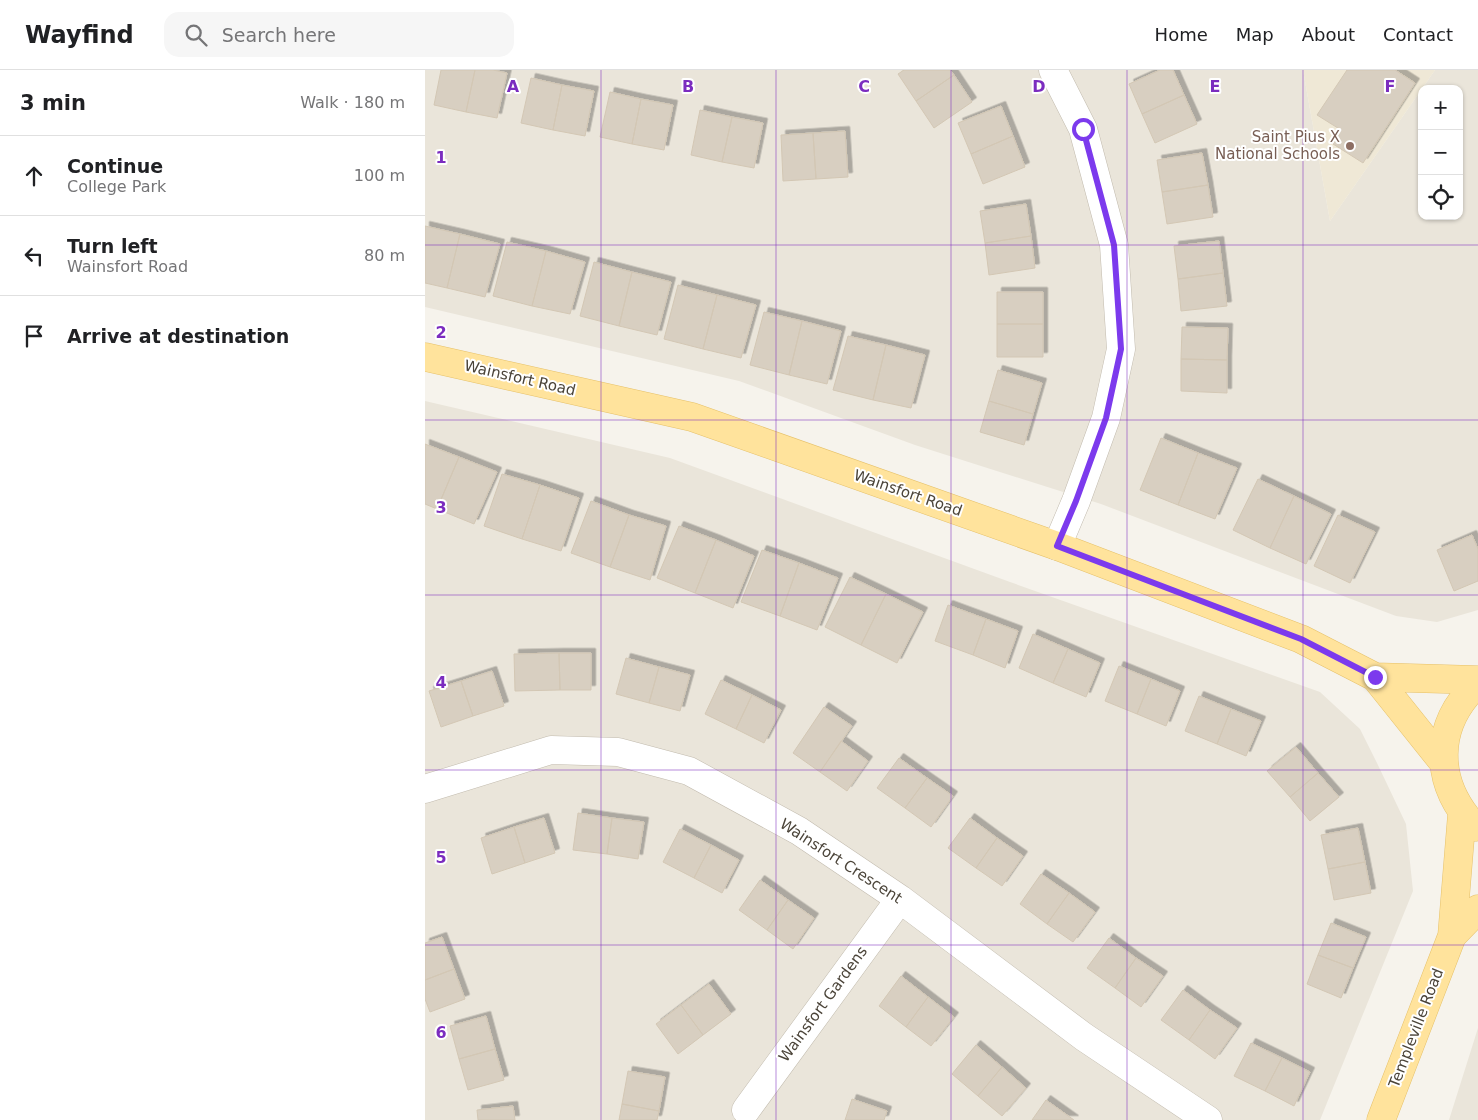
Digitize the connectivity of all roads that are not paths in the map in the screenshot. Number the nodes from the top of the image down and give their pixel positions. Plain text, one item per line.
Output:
1 (1053, 70) edge
2 (425, 357) edge
3 (1057, 546) junction
4 (1375, 677) junction
5 (1478, 681) edge
6 (1443, 762) junction
7 (425, 789) edge
8 (1470, 821) edge
9 (901, 899) junction
10 (1478, 909) edge
11 (1451, 936) junction
12 (746, 1110) dead end
13 (1208, 1120) edge
14 (1381, 1120) edge

1 - 3 street
2 - 3 main road, Wainsfort Road
3 - 4 main road, Wainsfort Road
4 - 5 main road, Wainsfort Road
4 - 6 main road, Wainsfort Road
5 - 6 main road
6 - 8 main road
7 - 9 street, Wainsfort Crescent
8 - 11 main road, Templeville Road
9 - 12 street, Wainsfort Gardens
9 - 13 street, Wainsfort Crescent
10 - 11 main road, Templeville Road
11 - 14 main road, Templeville Road

